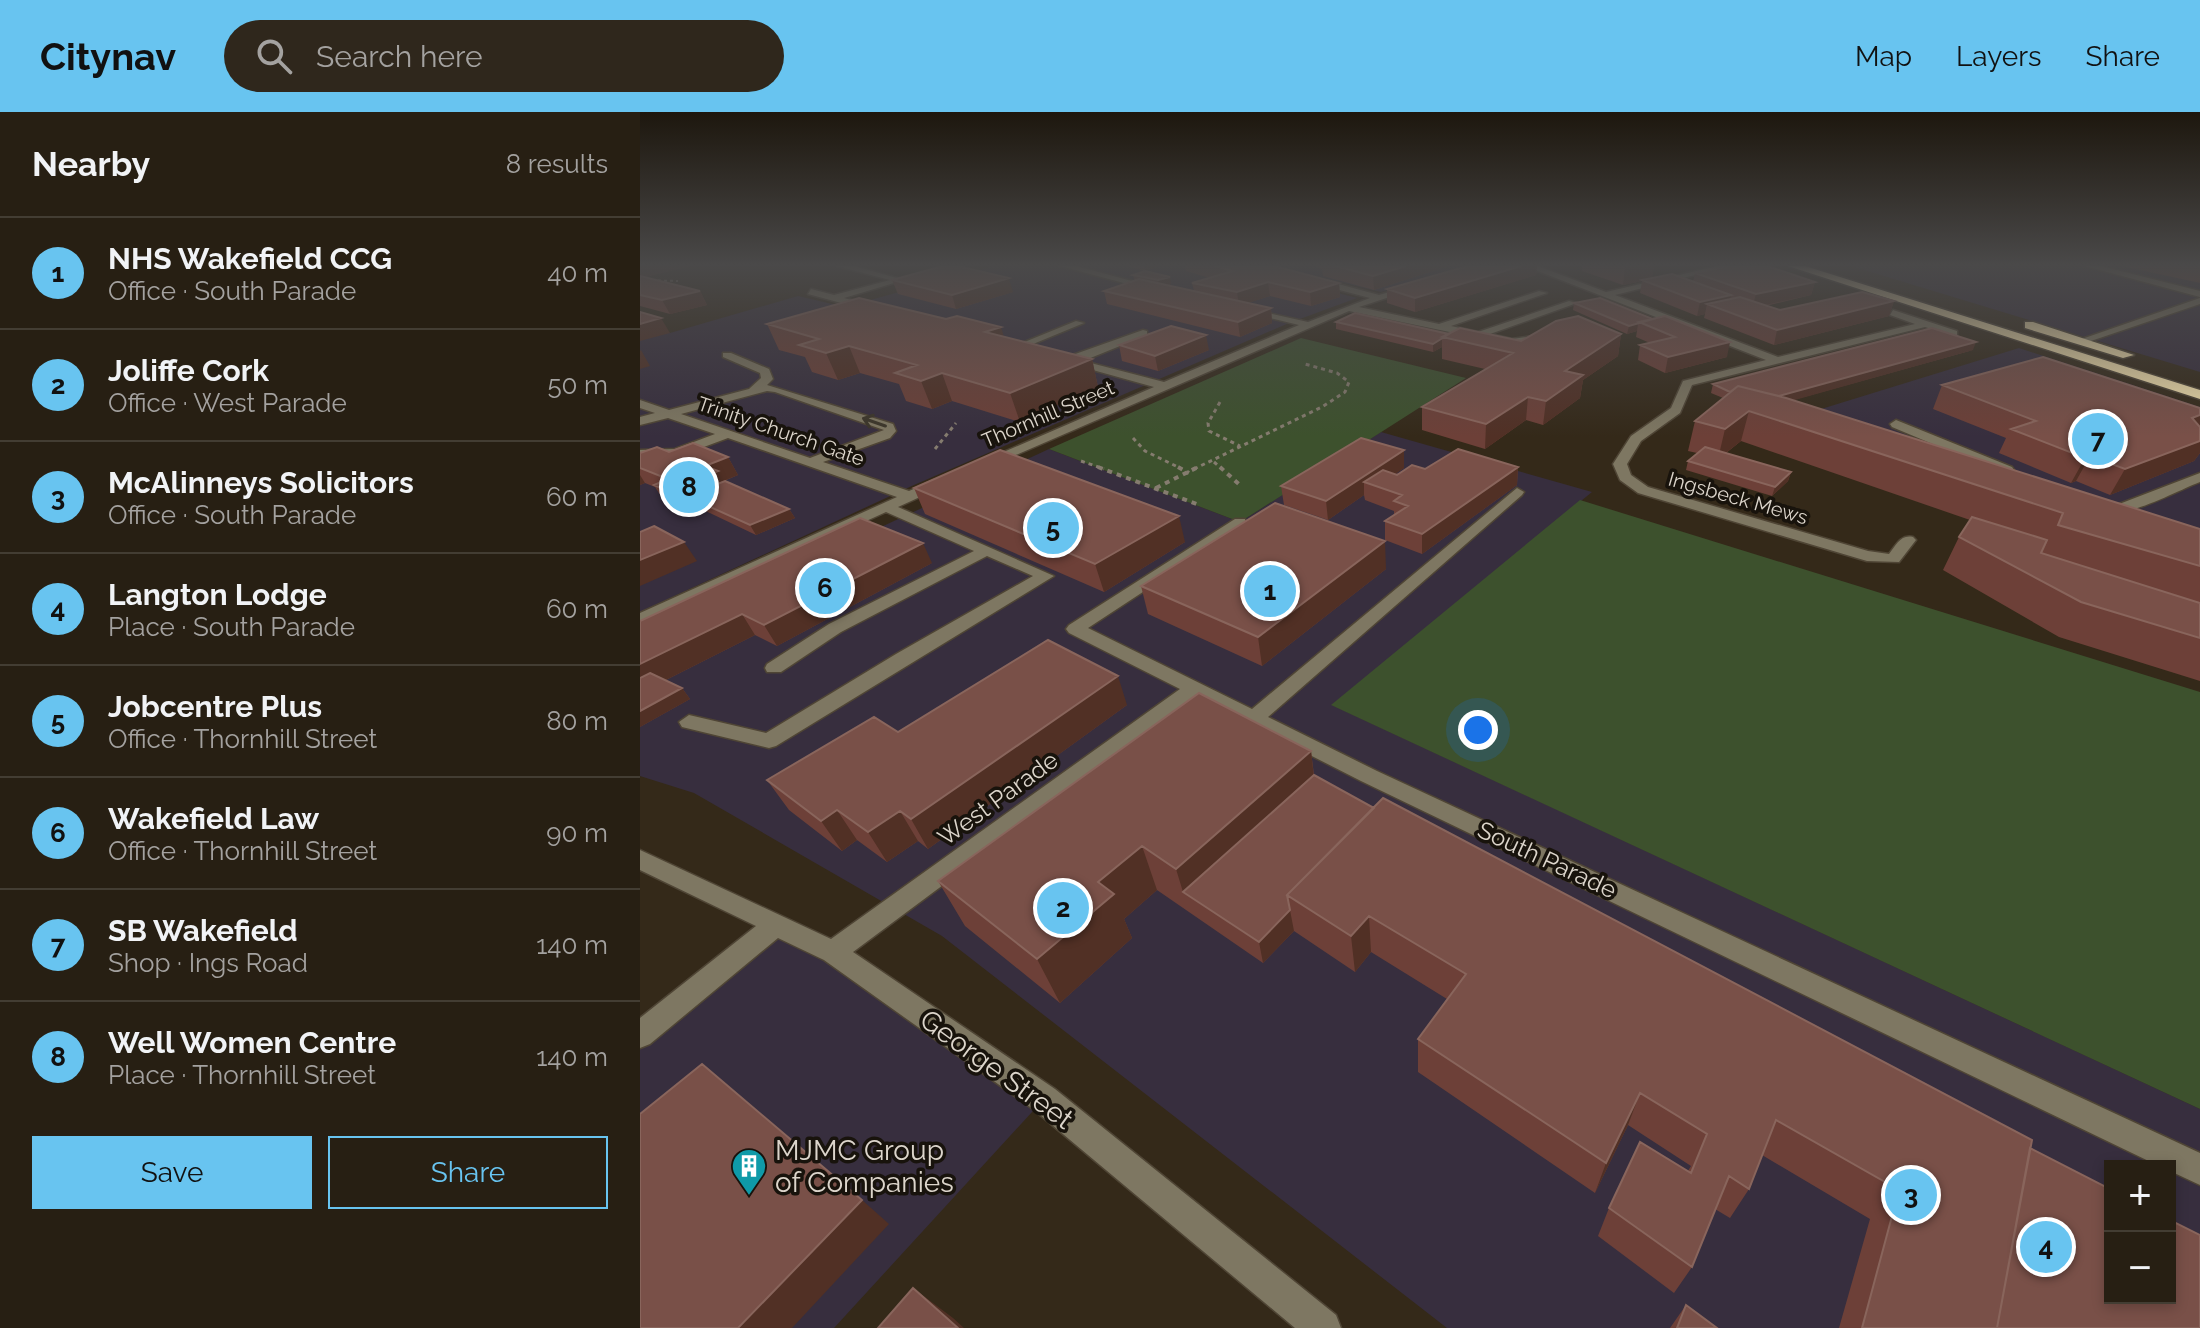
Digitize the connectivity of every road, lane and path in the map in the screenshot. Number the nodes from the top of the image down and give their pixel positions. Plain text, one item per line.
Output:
1 (1079, 323) dead end
2 (1300, 323) edge
3 (1315, 323) edge
4 (1419, 323) edge
5 (1453, 323) edge
6 (1515, 323) edge
7 (1678, 323) edge
8 (1921, 323) edge
9 (1969, 323) edge
10 (2023, 323) edge
11 (2135, 323) edge
12 (1925, 324) junction
13 (1310, 325) junction
14 (1440, 327) junction
15 (1143, 333) edge
16 (1953, 333) edge
17 (2004, 334) junction
18 (1479, 335) junction
19 (1557, 335) edge
20 (2081, 341) junction
21 (1001, 343) edge
22 (1017, 347) junction
23 (1044, 354) edge
24 (727, 355) dead end
25 (1058, 357) edge
26 (2140, 359) dead end
27 (1072, 361) junction
28 (1778, 361) junction
29 (1298, 363) dead end
30 (1179, 380) junction
31 (1165, 386) junction
32 (754, 390) junction
33 (2195, 393) edge
34 (640, 404) edge
35 (668, 413) junction
36 (640, 421) edge
37 (1896, 424) dead end
38 (727, 434) junction
39 (1131, 435) dead end
40 (1031, 443) junction
41 (1240, 446) junction
42 (640, 457) edge
43 (810, 462) junction
44 (1214, 462) junction
45 (964, 472) edge
46 (1189, 473) junction
47 (2200, 477) edge
48 (950, 478) edge
49 (2026, 478) edge
50 (1156, 488) junction
51 (1244, 488) dead end
52 (1517, 492) edge
53 (909, 496) junction
54 (2084, 502) edge
55 (886, 507) junction
56 (1240, 522) joint
57 (1908, 540) dead end
58 (988, 550) junction
59 (640, 619) edge
60 (774, 668) dead end
61 (1194, 689) junction
62 (1256, 717) junction
63 (689, 722) dead end
64 (640, 859) edge
65 (777, 924) junction
66 (833, 952) junction
67 (640, 1035) edge
68 (2200, 1169) edge
69 (1323, 1328) edge

1 - 22 street
2 - 13 street
3 - 13 street, Thornhill Street
4 - 14 street
5 - 14 street
6 - 18 street
7 - 28 street
8 - 12 street
9 - 17 highway
10 - 20 highway
11 - 20 street
12 - 16 street
12 - 28 street
13 - 30 street, Thornhill Street
14 - 18 street
15 - 27 street
17 - 20 highway
17 - 33 highway
18 - 19 street
20 - 26 highway
20 - 33 highway
21 - 22 street
22 - 23 street
24 - 32 street
25 - 27 street
27 - 31 street
28 - 57 street, Ingsbeck Mews
29 - 41 path
30 - 31 street, Thornhill Street
30 - 41 path
31 - 40 street, Thornhill Street
32 - 35 street
43 -> 32 street
34 - 35 street, Trinity Church Gate
35 - 36 street
35 - 38 street, Trinity Church Gate
37 - 49 street
38 - 42 street
38 - 43 street, Trinity Church Gate
39 - 46 path
40 - 45 street, Thornhill Street
40 - 50 path
41 - 44 path
43 - 53 street, Trinity Church Gate
44 - 46 path
44 - 51 path
46 - 50 path
47 - 54 street
48 - 53 street
50 - 56 path
52 - 62 street
53 - 55 street
55 - 58 street
55 - 59 street
56 - 61 street, South Parade
58 - 60 street
58 - 63 street
61 - 62 street, South Parade
61 - 66 street, West Parade
62 - 68 street, South Parade
64 - 65 street, George Street
65 - 66 street, George Street
65 - 67 street
66 - 69 street, George Street

